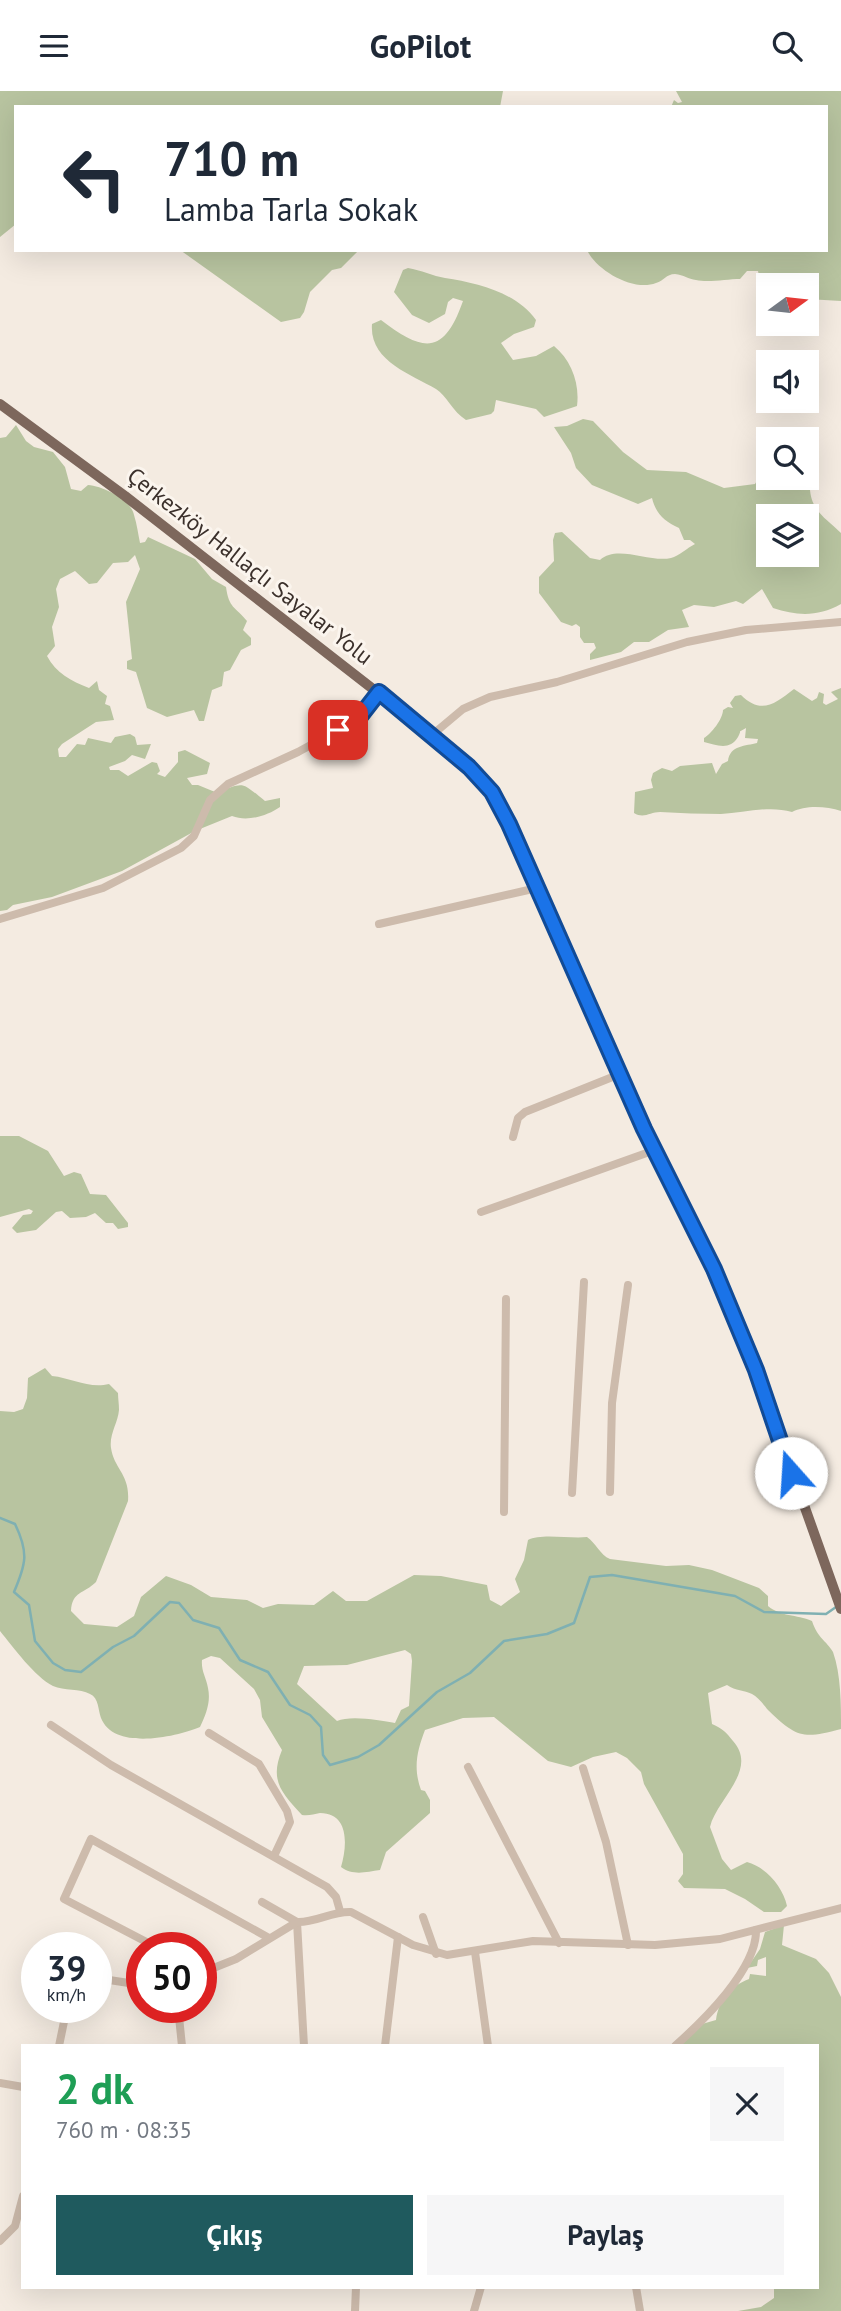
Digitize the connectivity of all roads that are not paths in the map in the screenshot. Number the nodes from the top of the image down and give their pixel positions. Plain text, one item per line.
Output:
1 (0, 404) edge
2 (841, 622) edge
3 (379, 692) junction
4 (432, 735) junction
5 (537, 888) junction
6 (0, 919) edge
7 (379, 924) dead end
8 (620, 1074) junction
9 (513, 1137) dead end
10 (655, 1150) junction
11 (481, 1212) dead end
12 (584, 1282) dead end
13 (628, 1285) dead end
14 (506, 1300) dead end
15 (610, 1492) dead end
16 (572, 1493) dead end
17 (504, 1512) dead end
18 (841, 1609) edge
19 (51, 1725) dead end
20 (209, 1734) dead end
21 (468, 1767) dead end
22 (583, 1768) dead end
23 (274, 1856) junction
24 (262, 1902) dead end
25 (841, 1908) edge
26 (340, 1912) junction
27 (423, 1917) dead end
28 (297, 1922) junction
29 (756, 1930) junction
30 (127, 1932) edge
31 (398, 1937) junction
32 (269, 1938) junction
33 (559, 1943) junction
34 (628, 1945) junction
35 (474, 1951) junction
36 (436, 1954) junction
37 (217, 1967) edge
38 (64, 2023) edge
39 (180, 2023) edge
40 (59, 2044) edge
41 (182, 2044) edge
42 (304, 2044) edge
43 (385, 2044) edge
44 (488, 2044) edge
45 (677, 2044) edge
46 (0, 2083) edge
47 (21, 2087) edge
48 (21, 2204) edge
49 (0, 2241) edge
50 (356, 2289) edge
51 (480, 2289) edge
52 (636, 2289) edge
53 (355, 2311) edge
54 (474, 2311) edge
55 (640, 2311) edge

1 - 3 main road, Çerkezköy Hallaçlı Sayalar Yolu
2 - 4 street
3 - 4 main road, Çerkezköy Hallaçlı Sayalar Yolu
3 - 6 street
4 - 5 main road, Çerkezköy Hallaçlı Sayalar Yolu
5 - 7 street
5 - 8 main road, Çerkezköy Hallaçlı Sayalar Yolu
8 - 9 street
8 - 10 main road, Çerkezköy Hallaçlı Sayalar Yolu
10 - 11 street
10 - 18 main road, Çerkezköy Hallaçlı Sayalar Yolu
12 - 16 street
13 - 15 street
14 - 17 street
19 - 23 street
20 - 23 street
21 - 33 street
22 - 34 street
23 - 26 street
24 - 28 street
25 - 29 street
26 - 28 street
26 - 31 street
27 - 36 street
28 - 32 street
28 - 42 street
29 - 34 street
29 - 45 street
30 - 32 street
31 - 36 street
31 - 43 street
32 - 37 street
33 - 34 street
33 - 35 street
35 - 36 street
35 - 44 street
38 - 40 street
39 - 41 street
46 - 47 street
48 - 49 street
50 - 53 street
51 - 54 street
52 - 55 street

